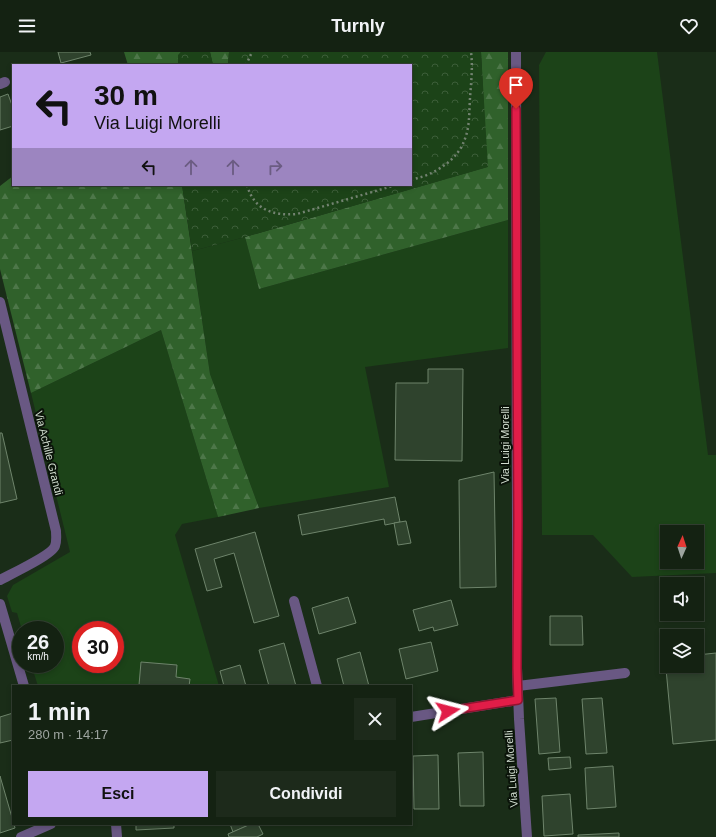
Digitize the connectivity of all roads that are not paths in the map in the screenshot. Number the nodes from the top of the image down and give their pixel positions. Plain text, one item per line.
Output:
1 (516, 52) edge
2 (0, 302) edge
3 (0, 580) edge
4 (294, 601) dead end
5 (0, 604) edge
6 (625, 673) dead end
7 (24, 685) edge
8 (316, 685) edge
9 (518, 686) junction
10 (518, 700) junction
11 (412, 717) edge
12 (49, 825) edge
13 (116, 825) edge
14 (21, 837) edge
15 (117, 837) edge
16 (527, 837) edge

1 - 9 street, Via Luigi Morelli
2 - 3 street, Via Achille Grandi
4 - 8 street
5 - 7 street
6 - 9 street
9 - 10 street, Via Luigi Morelli
10 - 11 street
10 - 16 street, Via Luigi Morelli
12 - 14 street
13 - 15 street

